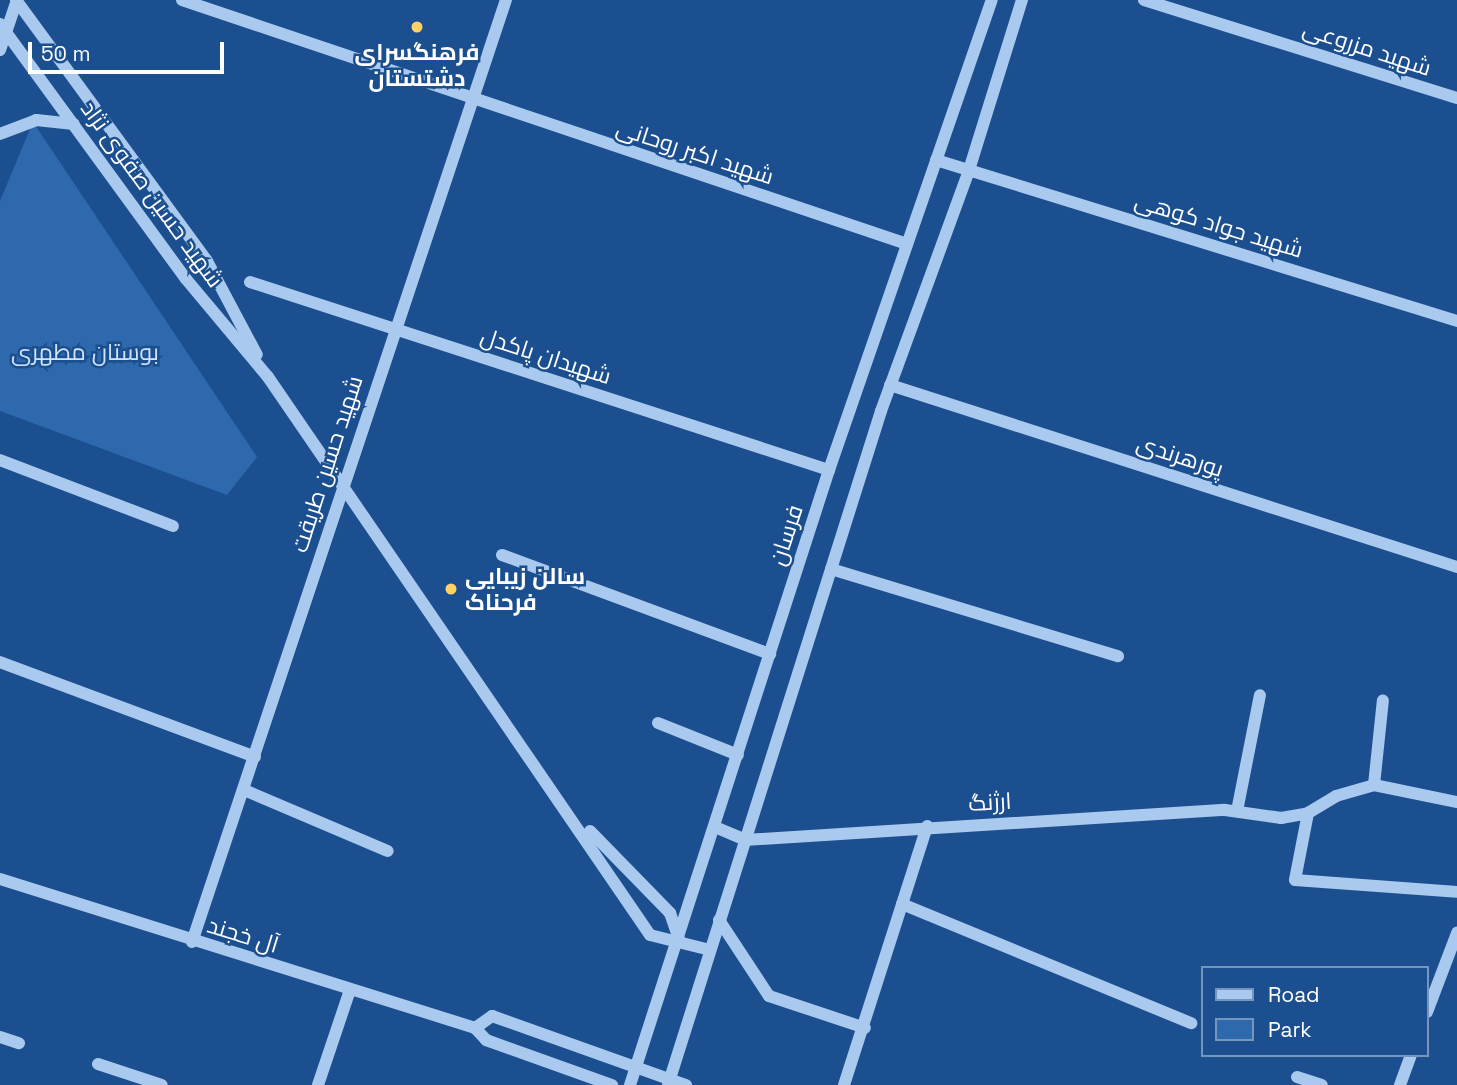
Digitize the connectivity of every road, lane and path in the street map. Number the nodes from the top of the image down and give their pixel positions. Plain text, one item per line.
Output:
1 (17, 0) edge
2 (182, 0) edge
3 (506, 0) edge
4 (1022, 0) edge
5 (1144, 0) edge
6 (987, 1) edge
7 (3, 28) edge
8 (0, 50) edge
9 (1457, 98) edge
10 (469, 100) junction
11 (74, 124) junction
12 (0, 134) edge
13 (936, 160) junction
14 (970, 170) junction
15 (907, 244) junction
16 (250, 282) dead end
17 (1457, 321) edge
18 (392, 328) junction
19 (268, 377) junction
20 (890, 385) junction
21 (0, 460) edge
22 (829, 470) junction
23 (343, 482) junction
24 (173, 526) dead end
25 (502, 555) dead end
26 (1457, 567) edge
27 (831, 569) junction
28 (770, 653) junction
29 (1118, 656) dead end
30 (0, 662) edge
31 (1260, 695) dead end
32 (1383, 700) dead end
33 (658, 723) dead end
34 (738, 755) junction
35 (255, 757) junction
36 (1374, 785) junction
37 (244, 790) junction
38 (1457, 802) edge
39 (570, 810) junction
40 (1237, 811) junction
41 (1308, 813) junction
42 (927, 826) junction
43 (715, 827) junction
44 (745, 841) junction
45 (388, 851) dead end
46 (0, 879) edge
47 (1457, 892) edge
48 (902, 904) junction
49 (719, 920) junction
50 (1457, 933) edge
51 (680, 940) junction
52 (192, 942) junction
53 (710, 950) junction
54 (1454, 952) edge
55 (350, 990) junction
56 (1429, 1008) edge
57 (1191, 1023) dead end
58 (475, 1028) junction
59 (864, 1028) junction
60 (0, 1037) edge
61 (19, 1043) dead end
62 (1410, 1057) edge
63 (98, 1064) dead end
64 (635, 1069) junction
65 (1297, 1077) dead end
66 (669, 1082) edge
67 (162, 1085) edge
68 (318, 1085) edge
69 (612, 1085) edge
70 (630, 1085) edge
71 (686, 1085) edge
72 (844, 1085) edge
73 (1322, 1085) edge
74 (1400, 1085) edge

1 - 7 street
1 - 19 street, شهید حسین صفوی نژاد
2 - 10 street, شهید اکبر روحانی
3 - 10 street, شهید حسین طریقت
4 - 14 street
5 - 9 street, شهید مزروعی
6 - 13 street, فرسان
7 - 8 street
7 - 11 street, شهید حسین صفوی نژاد
10 - 15 street, شهید اکبر روحانی
10 - 18 street, شهید حسین طریقت
11 - 12 street
11 - 19 street, شهید حسین صفوی نژاد
13 - 14 street, شهید جواد کوهی
13 - 15 street, فرسان
14 - 17 street, شهید جواد کوهی
14 - 20 street
15 - 22 street, فرسان
16 - 18 street, شهیدان پاکدل
18 - 22 street, شهیدان پاکدل
18 - 23 street, شهید حسین طریقت
19 - 23 street, شهید حسین صفوی نژاد
20 - 26 street, پورهرندی
20 - 27 street
21 - 24 street
22 - 28 street, فرسان
23 - 35 street, شهید حسین طریقت
23 - 39 street, شهید حسین صفوی نژاد
25 - 28 street
27 - 29 street
27 - 44 street
28 - 34 street, فرسان
30 - 35 street
31 - 40 street
32 - 36 street
33 - 34 street
34 - 43 street, فرسان
35 - 37 street, شهید حسین طریقت
36 - 38 street
36 - 41 street
37 - 45 street
37 - 52 street, شهید حسین طریقت
39 - 51 street
39 - 51 street
40 - 41 street, ارژنگ
40 - 42 street, ارژنگ
41 - 47 street
42 - 44 street, ارژنگ
42 - 48 street
43 - 44 street
43 - 51 street, فرسان
44 - 49 street
46 - 52 street, آل خجند
48 - 57 street
48 - 59 street
49 - 53 street
49 - 59 street
50 - 54 street
51 - 53 street
51 - 64 street, فرسان
52 - 55 street, آل خجند
53 - 66 street
54 - 56 street
55 - 58 street, آل خجند
55 - 68 street
58 - 64 street
58 - 69 street, آل خجند
59 - 72 street
60 - 61 street
62 - 74 street
63 - 67 street
64 - 66 street
64 - 70 street, فرسان
65 - 73 street
66 - 71 street

